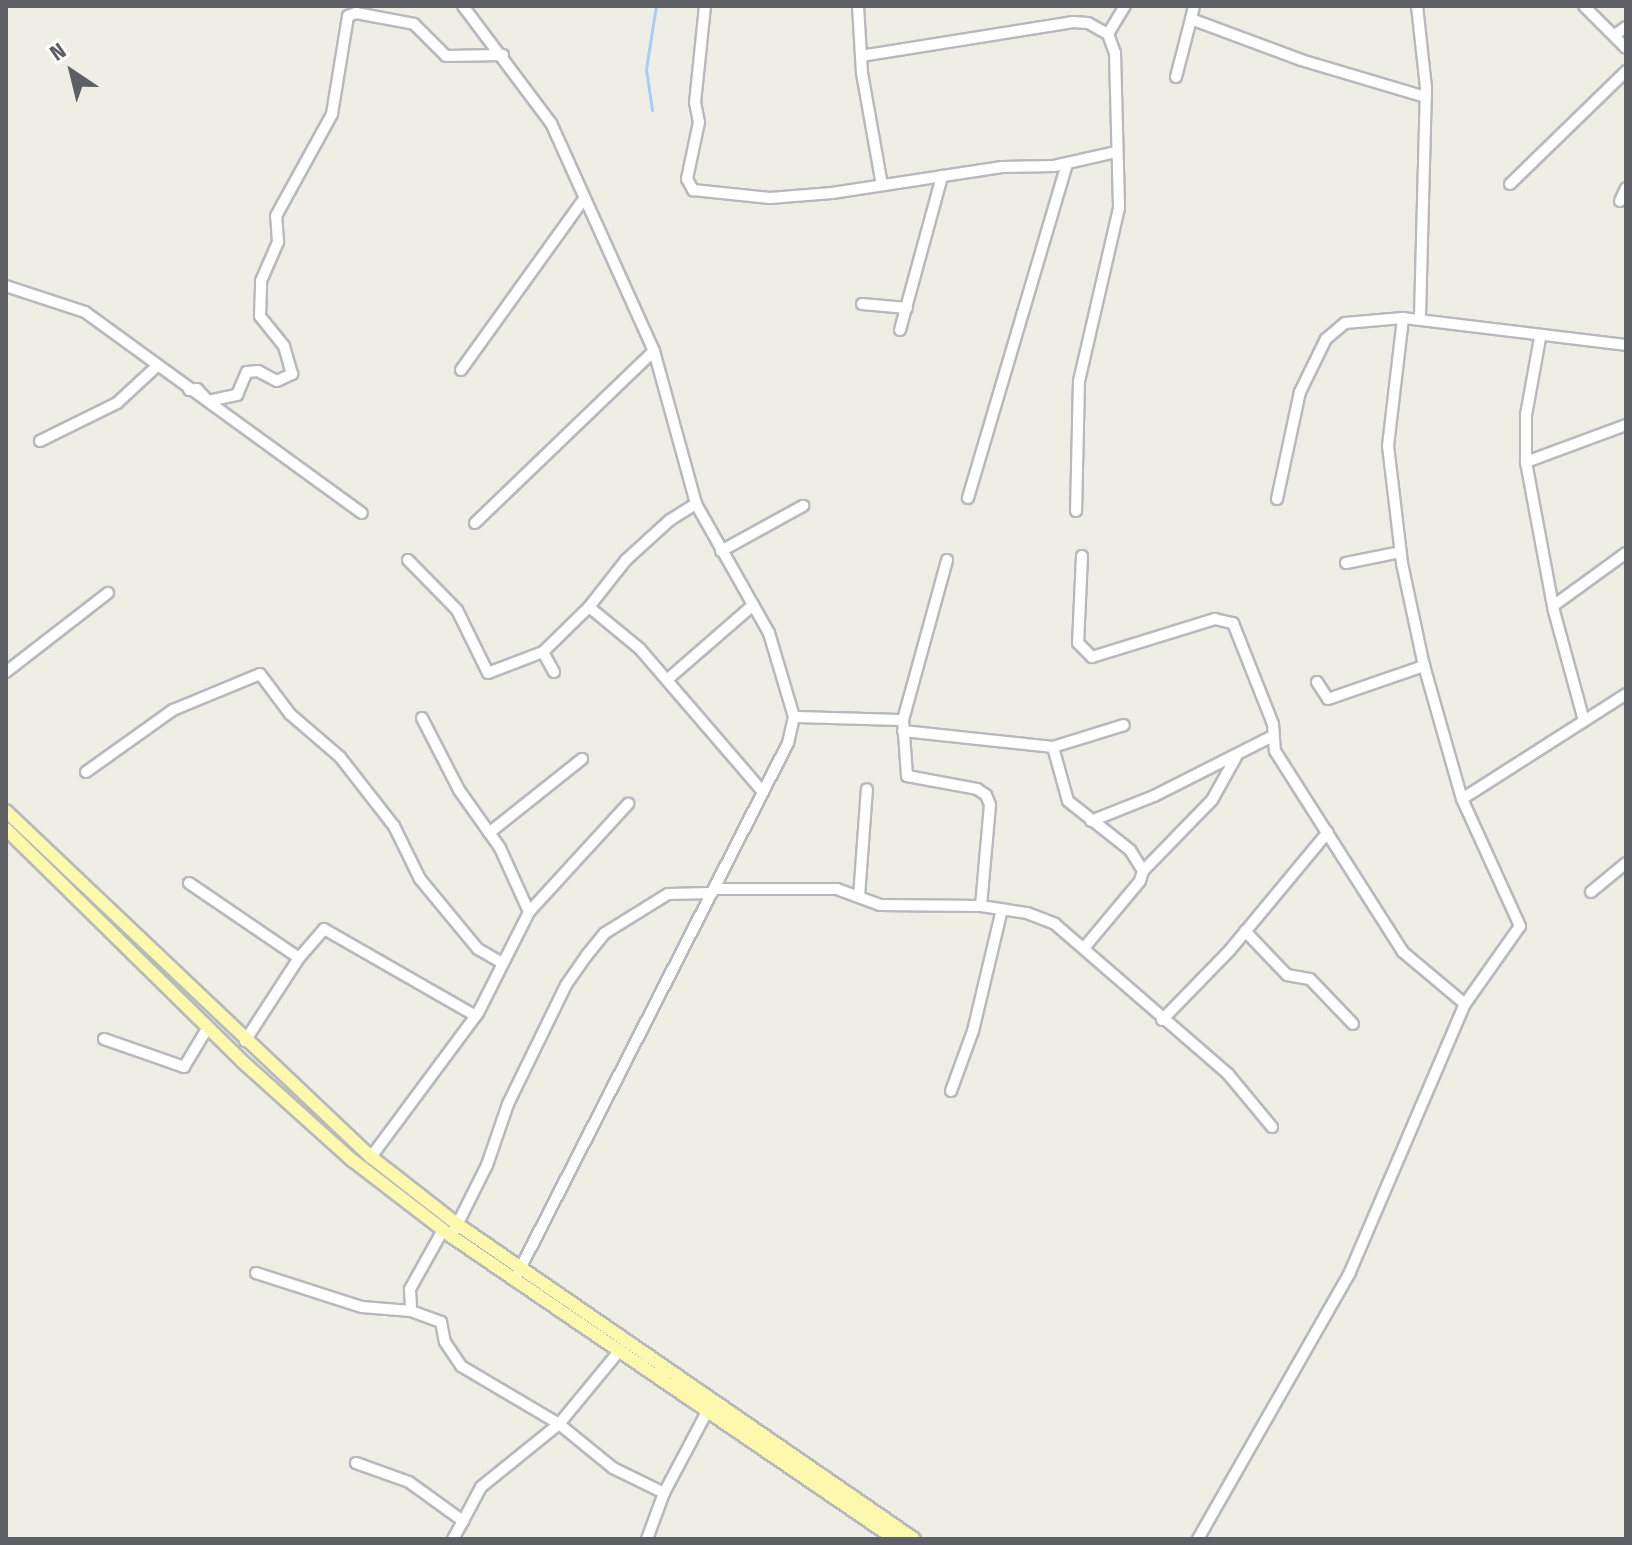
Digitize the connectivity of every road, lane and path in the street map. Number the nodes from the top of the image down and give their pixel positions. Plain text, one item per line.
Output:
1 (463, 6) edge
2 (705, 6) edge
3 (858, 6) edge
4 (1125, 6) edge
5 (1194, 6) edge
6 (1417, 6) edge
7 (1584, 6) edge
8 (1191, 19) junction
9 (1626, 27) edge
10 (1108, 29) junction
11 (1615, 35) junction
12 (1626, 48) edge
13 (503, 55) junction
14 (861, 56) junction
15 (1626, 71) edge
16 (1176, 77) dead end
17 (1426, 97) junction
18 (1116, 152) junction
19 (1067, 164) junction
20 (942, 176) junction
21 (1510, 184) dead end
22 (882, 185) junction
23 (1626, 188) edge
24 (584, 199) junction
25 (1620, 201) dead end
26 (6, 286) edge
27 (862, 304) dead end
28 (907, 308) junction
29 (1403, 318) junction
30 (1420, 320) junction
31 (900, 330) dead end
32 (1540, 338) junction
33 (1626, 345) edge
34 (654, 351) junction
35 (157, 366) junction
36 (461, 370) dead end
37 (189, 390) junction
38 (1626, 425) edge
39 (40, 441) dead end
40 (1526, 462) junction
41 (968, 498) dead end
42 (1277, 499) dead end
43 (696, 504) junction
44 (803, 506) dead end
45 (1076, 511) dead end
46 (362, 513) dead end
47 (475, 523) dead end
48 (721, 551) junction
49 (1400, 552) junction
50 (1626, 553) edge
51 (1082, 556) dead end
52 (408, 560) dead end
53 (947, 560) dead end
54 (1346, 563) dead end
55 (108, 593) dead end
56 (753, 605) junction
57 (1553, 606) junction
58 (589, 607) junction
59 (543, 652) junction
60 (1424, 666) junction
61 (6, 672) edge
62 (554, 672) dead end
63 (668, 679) junction
64 (1317, 682) dead end
65 (1626, 694) edge
66 (794, 717) junction
67 (422, 718) dead end
68 (1584, 721) junction
69 (1124, 725) dead end
70 (903, 726) junction
71 (1273, 736) junction
72 (1053, 747) junction
73 (1237, 755) junction
74 (582, 759) dead end
75 (86, 772) dead end
76 (867, 789) dead end
77 (763, 792) junction
78 (1462, 799) junction
79 (628, 804) dead end
80 (8, 821) edge
81 (1091, 821) junction
82 (1328, 832) junction
83 (489, 833) junction
84 (1626, 863) edge
85 (1143, 871) junction
86 (189, 883) dead end
87 (713, 891) junction
88 (1591, 892) dead end
89 (859, 897) junction
90 (981, 906) junction
91 (1002, 909) junction
92 (529, 912) junction
93 (1245, 931) junction
94 (1084, 948) junction
95 (299, 958) junction
96 (502, 963) junction
97 (1465, 1004) junction
98 (476, 1016) junction
99 (1162, 1020) junction
100 (1353, 1024) dead end
101 (208, 1027) junction
102 (104, 1039) dead end
103 (245, 1041) junction
104 (951, 1091) dead end
105 (1272, 1127) dead end
106 (371, 1157) junction
107 (451, 1230) junction
108 (521, 1265) junction
109 (256, 1273) dead end
110 (515, 1279) junction
111 (411, 1311) junction
112 (620, 1350) junction
113 (708, 1410) junction
114 (559, 1424) junction
115 (356, 1463) dead end
116 (664, 1493) junction
117 (463, 1521) junction
118 (453, 1539) edge
119 (647, 1539) edge
120 (895, 1539) edge
121 (914, 1539) edge
122 (1198, 1539) edge

1 - 13 street
2 - 22 street
3 - 14 street
4 - 10 street
5 - 8 street
6 - 17 street
7 - 11 street
8 - 16 street
8 - 17 street
9 - 11 street
10 - 14 street
10 - 18 street
11 - 12 street
13 - 24 street
13 - 37 street
14 - 22 street
15 - 21 street
17 - 30 street
18 - 19 street
18 - 45 street
19 - 20 street
19 - 41 street
20 - 22 street
20 - 28 street
23 - 25 street
24 - 34 street
24 - 36 street
26 - 35 street
27 - 28 street
28 - 31 street
29 - 30 street
29 - 42 street
29 - 49 street
30 - 32 street
32 - 33 street
32 - 40 street
34 - 43 street
34 - 47 street
35 - 37 street
35 - 39 street
37 - 46 street
38 - 40 street
40 - 57 street
43 - 48 street
43 - 58 street
44 - 48 street
48 - 56 street
49 - 54 street
49 - 60 street
50 - 57 street
51 - 71 street
52 - 59 street
53 - 70 street
55 - 61 street
56 - 63 street
56 - 66 street
57 - 68 street
58 - 59 street
58 - 63 street
59 - 62 street
60 - 64 street
60 - 78 street
63 - 77 street
65 - 68 street
66 - 70 street
66 - 77 street
67 - 83 street
68 - 78 street
69 - 72 street
70 - 72 street
70 - 90 street
71 - 73 street
71 - 82 street
72 - 81 street
73 - 81 street
73 - 85 street
74 - 83 street
75 - 96 street
76 - 89 street
77 - 87 street
78 - 97 street
79 - 92 street
80 - 101 main road
80 - 103 main road
81 - 85 street
82 - 93 street
82 - 97 street
83 - 92 street
84 - 88 street
85 - 94 street
86 - 95 street
87 - 89 street
87 - 107 street
87 - 108 street
89 - 90 street
90 - 91 street
91 - 94 street
91 - 104 street
92 - 96 street
93 - 99 street
93 - 100 street
94 - 99 street
95 - 98 street
95 - 103 street
96 - 98 street
97 - 122 street
98 - 106 street
99 - 105 street
101 - 102 street
101 - 107 main road
103 - 106 main road
106 - 107 main road
107 - 108 main road
107 - 110 main road
107 - 111 street
108 - 110 street
108 - 121 main road
109 - 111 street
110 - 112 main road
111 - 114 street
112 - 113 main road
112 - 114 street
113 - 116 street
113 - 120 main road
114 - 116 street
114 - 117 street
115 - 117 street
116 - 119 street
117 - 118 street

